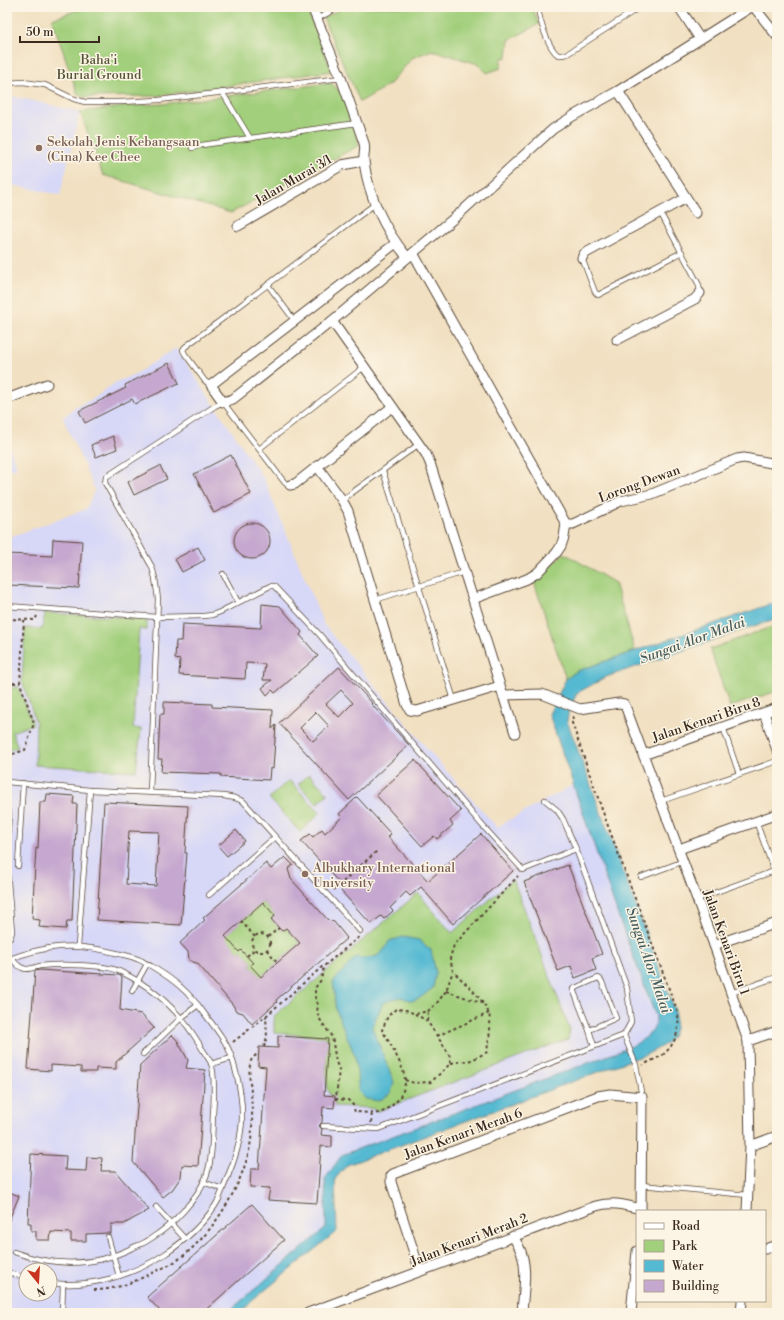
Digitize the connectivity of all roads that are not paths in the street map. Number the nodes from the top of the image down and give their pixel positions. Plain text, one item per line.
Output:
1 (312, 7) edge
2 (339, 7) edge
3 (538, 7) edge
4 (640, 7) edge
5 (679, 7) edge
6 (751, 7) edge
7 (754, 7) edge
8 (317, 19) junction
9 (777, 36) edge
10 (700, 39) junction
11 (341, 78) junction
12 (7, 83) edge
13 (618, 91) junction
14 (222, 92) junction
15 (358, 123) junction
16 (250, 138) junction
17 (192, 148) dead end
18 (364, 161) junction
19 (686, 198) junction
20 (375, 204) junction
21 (660, 212) junction
22 (696, 212) dead end
23 (238, 226) dead end
24 (396, 244) junction
25 (682, 252) junction
26 (410, 255) junction
27 (582, 258) joint
28 (268, 285) junction
29 (700, 292) joint
30 (294, 320) junction
31 (332, 321) junction
32 (617, 340) dead end
33 (364, 367) junction
34 (47, 384) dead end
35 (211, 385) junction
36 (7, 399) edge
37 (223, 402) junction
38 (392, 407) junction
39 (419, 444) junction
40 (259, 449) junction
41 (777, 464) edge
42 (317, 466) junction
43 (383, 471) junction
44 (290, 486) joint
45 (342, 500) junction
46 (566, 524) junction
47 (464, 572) junction
48 (223, 574) dead end
49 (418, 586) junction
50 (473, 599) junction
51 (375, 600) junction
52 (238, 602) junction
53 (7, 606) edge
54 (157, 617) junction
55 (502, 691) junction
56 (454, 700) junction
57 (777, 708) edge
58 (764, 713) junction
59 (723, 727) junction
60 (515, 733) dead end
61 (777, 750) edge
62 (643, 755) junction
63 (777, 761) edge
64 (739, 774) junction
65 (7, 782) edge
66 (23, 783) junction
67 (90, 790) junction
68 (150, 792) junction
69 (545, 800) dead end
70 (661, 801) junction
71 (7, 809) edge
72 (777, 814) edge
73 (756, 822) junction
74 (275, 837) junction
75 (7, 842) edge
76 (576, 849) junction
77 (679, 849) junction
78 (684, 861) junction
79 (18, 866) dead end
80 (7, 869) edge
81 (776, 871) edge
82 (641, 877) dead end
83 (209, 895) dead end
84 (697, 899) junction
85 (9, 913) edge
86 (777, 923) edge
87 (360, 931) road end
88 (7, 940) edge
89 (714, 945) junction
90 (78, 946) junction
91 (9, 959) edge
92 (147, 964) junction
93 (777, 977) edge
94 (138, 982) junction
95 (132, 991) dead end
96 (731, 993) junction
97 (198, 1005) junction
98 (180, 1018) junction
99 (589, 1030) junction
100 (777, 1030) edge
101 (624, 1035) junction
102 (748, 1041) junction
103 (594, 1046) junction
104 (143, 1054) dead end
105 (232, 1058) junction
106 (211, 1064) junction
107 (642, 1097) junction
108 (322, 1126) dead end
109 (777, 1136) edge
110 (750, 1146) junction
111 (203, 1182) junction
112 (641, 1184) junction
113 (223, 1189) junction
114 (748, 1196) junction
115 (156, 1207) dead end
116 (641, 1210) edge
117 (747, 1210) edge
118 (170, 1223) junction
119 (512, 1236) junction
120 (108, 1237) dead end
121 (185, 1238) junction
122 (777, 1245) edge
123 (766, 1249) edge
124 (14, 1252) dead end
125 (113, 1256) junction
126 (636, 1261) edge
127 (420, 1271) junction
128 (7, 1272) edge
129 (18, 1275) edge
130 (119, 1276) junction
131 (58, 1285) edge
132 (63, 1285) junction
133 (742, 1302) edge
134 (62, 1313) edge
135 (308, 1313) edge
136 (522, 1313) edge
137 (631, 1313) edge
138 (741, 1313) edge

1 - 8 street
2 - 8 lane
3 - 4 lane
5 - 10 street
6 - 10 street
7 - 9 street
8 - 11 street
10 - 13 street
11 - 14 lane
11 - 15 street
12 - 14 lane
13 - 19 street
13 - 26 street
14 - 16 lane
15 - 16 lane
15 - 18 street
16 - 17 lane
18 - 20 street
18 - 23 street, Jalan Murai 3/1
19 - 21 street
19 - 22 street
20 - 24 street
20 - 28 lane
21 - 25 lane
21 - 27 street
24 - 26 street
24 - 30 street
25 - 27 lane
25 - 29 lane
26 - 31 street
26 - 46 street
28 - 30 lane
28 - 35 lane
29 - 32 street
30 - 35 street
31 - 33 street
31 - 37 street
33 - 38 street
33 - 40 lane
34 - 36 street
35 - 37 street
37 - 40 lane
37 - 54 lane
38 - 39 street
38 - 42 street
39 - 43 lane
39 - 47 street
40 - 44 lane
41 - 46 street, Lorong Dewan
42 - 44 street
42 - 45 street
43 - 45 lane
43 - 49 lane
45 - 51 street
46 - 50 street
47 - 49 lane
47 - 50 street
48 - 52 lane
49 - 51 lane
49 - 56 lane
50 - 55 street
51 - 56 street
52 - 54 lane
52 - 76 lane
53 - 54 lane
54 - 68 lane
55 - 56 street
55 - 60 street
55 - 62 street, Jalan Kenari Biru 1
57 - 58 street, Jalan Kenari Biru 8
58 - 59 street, Jalan Kenari Biru 8
58 - 61 street
59 - 62 street, Jalan Kenari Biru 8
59 - 64 lane
62 - 70 street, Jalan Kenari Biru 1
63 - 64 lane
64 - 70 lane
65 - 66 lane
66 - 67 lane
66 - 79 lane
67 - 68 lane
67 - 90 lane
68 - 74 lane
69 - 76 lane
70 - 77 street, Jalan Kenari Biru 1
71 - 75 lane
72 - 73 street
73 - 77 street
73 - 81 lane
74 - 83 lane
74 - 87 lane
76 - 101 lane
77 - 78 street, Jalan Kenari Biru 1
78 - 82 lane
78 - 84 street, Jalan Kenari Biru 1
80 - 85 lane
81 - 84 lane
84 - 89 street, Jalan Kenari Biru 1
85 - 88 lane
86 - 89 street
89 - 96 street, Jalan Kenari Biru 1
90 - 91 lane
90 - 92 lane
91 - 94 lane
92 - 94 lane
92 - 97 lane
93 - 96 lane
94 - 95 lane
94 - 98 lane
96 - 102 street, Jalan Kenari Biru 1
97 - 98 lane
97 - 105 lane
98 - 104 lane
98 - 106 lane
99 - 99 lane
99 - 103 lane
100 - 102 street
101 - 103 lane
101 - 107 lane
102 - 110 street, Jalan Kenari Biru 1
103 - 108 lane
105 - 106 lane
105 - 113 lane
106 - 111 lane
107 - 112 street
107 - 127 street, Jalan Kenari Merah 6
109 - 110 street
110 - 114 street, Jalan Kenari Biru 1
111 - 113 lane
111 - 118 lane
112 - 114 lane
112 - 116 street
113 - 121 lane
114 - 117 street, Jalan Kenari Biru 1
115 - 118 lane
116 - 119 street, Jalan Kenari Merah 2
118 - 121 lane
118 - 125 lane
119 - 127 street, Jalan Kenari Merah 2
119 - 136 street
120 - 125 lane
121 - 130 lane
122 - 123 street
124 - 125 lane
125 - 130 lane
126 - 137 street
127 - 135 street, Jalan Kenari Merah 2
128 - 129 lane
130 - 132 lane
131 - 132 lane
132 - 134 lane
133 - 138 street

